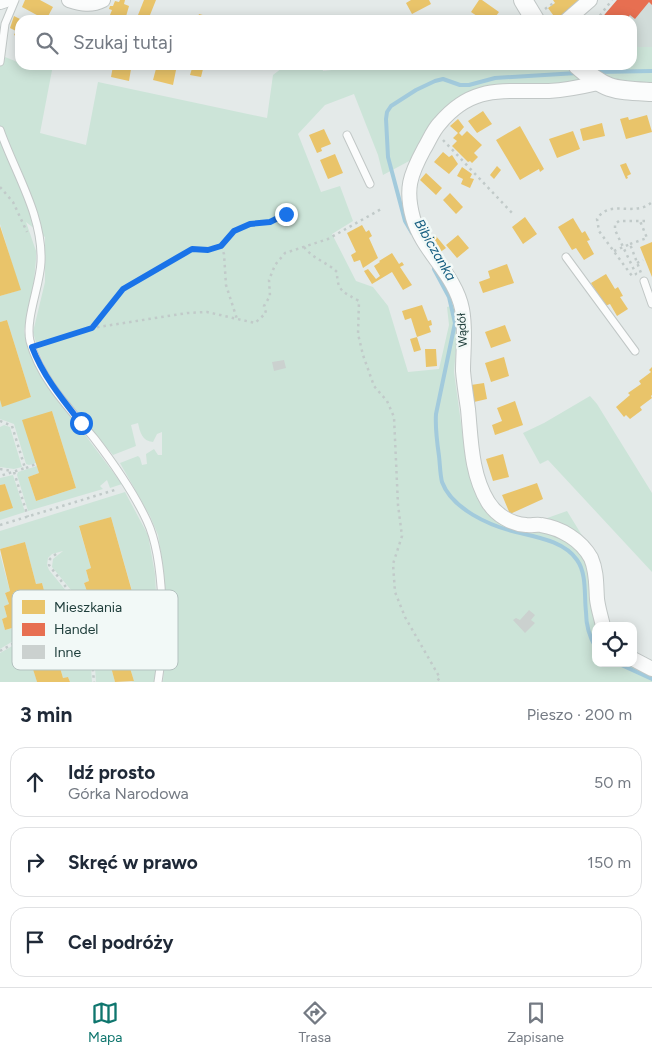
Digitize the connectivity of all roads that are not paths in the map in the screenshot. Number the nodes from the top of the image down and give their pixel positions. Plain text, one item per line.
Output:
1 (6, 0) edge
2 (15, 0) edge
3 (70, 0) edge
4 (103, 0) edge
5 (523, 0) edge
6 (590, 0) edge
7 (0, 2) edge
8 (532, 15) edge
9 (573, 15) edge
10 (0, 62) edge
11 (582, 70) edge
12 (594, 80) junction
13 (652, 92) edge
14 (0, 130) edge
15 (347, 134) dead end
16 (370, 184) dead end
17 (566, 257) dead end
18 (644, 281) road end
19 (652, 304) edge
20 (635, 352) dead end
21 (160, 590) edge
22 (602, 622) edge
23 (637, 662) edge
24 (652, 669) edge

1 - 7 street
2 - 10 lane
3 - 4 street
5 - 8 street
6 - 9 street
11 - 12 street
12 - 13 street
12 - 22 street, Wądół
14 - 21 lane
15 - 16 lane
17 - 20 lane
18 - 19 lane
23 - 24 street

